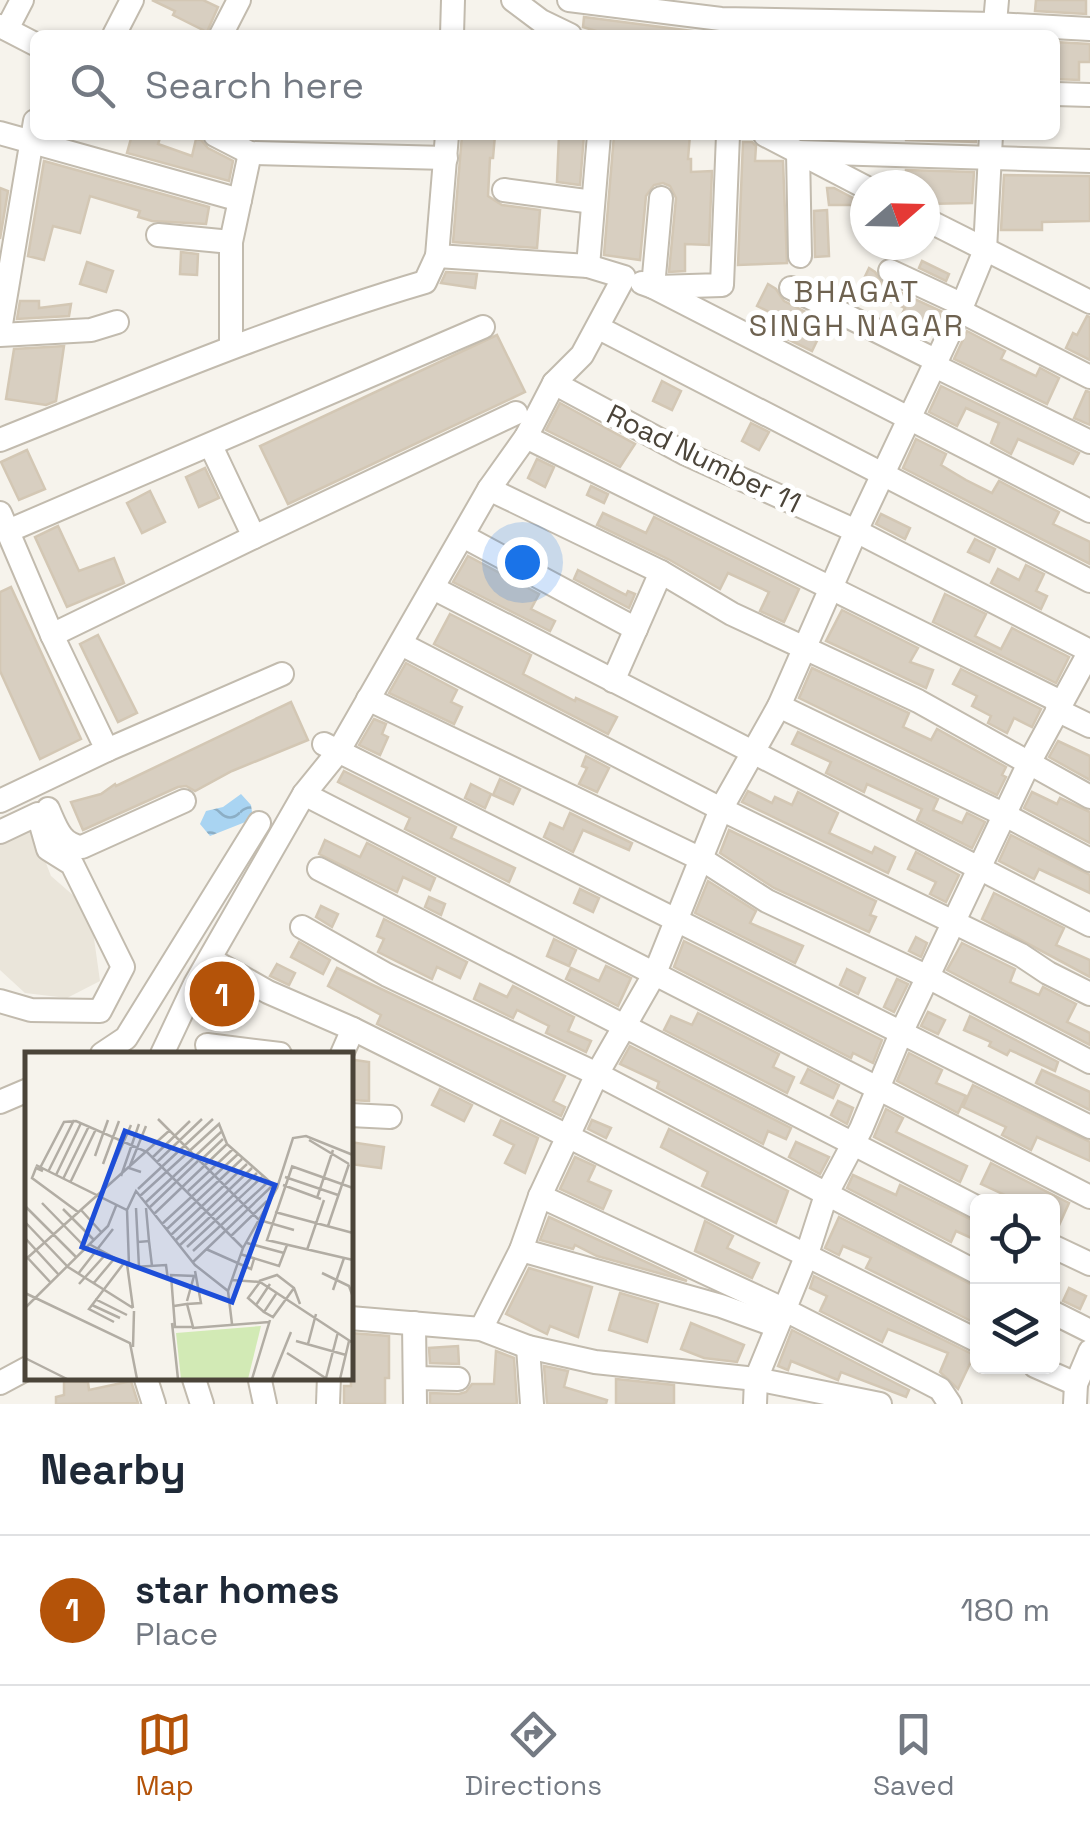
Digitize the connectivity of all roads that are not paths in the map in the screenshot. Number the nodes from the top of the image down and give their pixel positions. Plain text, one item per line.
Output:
1 (22, 0) edge
2 (132, 0) edge
3 (238, 0) edge
4 (453, 0) edge
5 (513, 0) edge
6 (569, 0) edge
7 (995, 20) edge
8 (4, 28) edge
9 (540, 28) edge
10 (1090, 29) edge
11 (117, 30) edge
12 (223, 30) edge
13 (452, 30) edge
14 (30, 41) edge
15 (1060, 94) edge
16 (1090, 95) edge
17 (30, 131) edge
18 (0, 133) edge
19 (30, 140) edge
20 (60, 140) edge
21 (225, 140) edge
22 (599, 140) edge
23 (728, 140) edge
24 (775, 140) edge
25 (990, 146) edge
26 (447, 147) edge
27 (798, 152) junction
28 (250, 153) junction
29 (1090, 161) edge
30 (850, 179) edge
31 (504, 190) dead end
32 (661, 198) dead end
33 (240, 200) junction
34 (593, 202) junction
35 (10, 213) edge
36 (940, 226) edge
37 (158, 235) dead end
38 (232, 242) junction
39 (985, 250) junction
40 (437, 256) junction
41 (800, 256) dead end
42 (588, 266) junction
43 (890, 271) dead end
44 (624, 276) junction
45 (653, 288) junction
46 (791, 288) dead end
47 (1, 302) edge
48 (1090, 302) edge
49 (961, 308) junction
50 (117, 322) dead end
51 (483, 327) dead end
52 (598, 328) junction
53 (0, 332) edge
54 (231, 347) junction
55 (934, 362) junction
56 (1090, 377) edge
57 (554, 383) junction
58 (516, 413) dead end
59 (908, 418) junction
60 (526, 437) junction
61 (0, 440) edge
62 (1090, 442) edge
63 (211, 446) junction
64 (885, 475) junction
65 (490, 490) junction
66 (1090, 511) edge
67 (4, 522) edge
68 (856, 531) junction
69 (464, 536) junction
70 (254, 537) junction
71 (661, 572) junction
72 (1090, 582) edge
73 (433, 588) junction
74 (830, 588) junction
75 (636, 629) junction
76 (52, 635) junction
77 (402, 645) junction
78 (807, 647) junction
79 (1090, 651) edge
80 (282, 674) dead end
81 (613, 681) junction
82 (368, 699) junction
83 (779, 706) junction
84 (1059, 706) junction
85 (1090, 726) edge
86 (332, 749) junction
87 (107, 750) junction
88 (754, 754) junction
89 (1029, 763) junction
90 (37, 783) junction
91 (304, 794) junction
92 (1090, 796) edge
93 (0, 801) edge
94 (184, 802) dead end
95 (721, 809) junction
96 (1005, 815) junction
97 (258, 822) dead end
98 (0, 832) edge
99 (703, 860) junction
100 (1090, 860) edge
101 (980, 868) junction
102 (319, 869) dead end
103 (678, 920) junction
104 (954, 921) junction
105 (1090, 925) edge
106 (302, 927) dead end
107 (210, 958) junction
108 (656, 973) junction
109 (928, 977) junction
110 (1090, 994) edge
111 (0, 1001) edge
112 (625, 1024) junction
113 (354, 1029) junction
114 (902, 1031) junction
115 (206, 1045) dead end
116 (105, 1052) edge
117 (163, 1052) edge
118 (264, 1052) edge
119 (343, 1052) edge
120 (1090, 1062) edge
121 (597, 1074) junction
122 (876, 1087) junction
123 (25, 1091) edge
124 (0, 1102) edge
125 (352, 1115) edge
126 (390, 1117) dead end
127 (1090, 1128) edge
128 (568, 1137) junction
129 (853, 1145) junction
130 (826, 1195) junction
131 (540, 1196) junction
132 (1090, 1198) edge
133 (970, 1204) edge
134 (521, 1250) junction
135 (1060, 1250) edge
136 (806, 1258) junction
137 (1090, 1264) edge
138 (970, 1270) edge
139 (1060, 1316) edge
140 (352, 1318) edge
141 (780, 1318) junction
142 (414, 1324) junction
143 (480, 1329) junction
144 (1090, 1332) edge
145 (970, 1338) edge
146 (528, 1346) junction
147 (1090, 1350) edge
148 (25, 1370) edge
149 (1046, 1374) edge
150 (415, 1378) junction
151 (458, 1378) dead end
152 (756, 1378) junction
153 (146, 1379) edge
154 (195, 1379) edge
155 (260, 1379) edge
156 (329, 1379) edge
157 (0, 1383) edge
158 (1075, 1394) edge
159 (154, 1404) edge
160 (202, 1404) edge
161 (265, 1404) edge
162 (328, 1404) edge
163 (416, 1404) edge
164 (532, 1404) edge
165 (755, 1404) edge
166 (875, 1404) edge
167 (950, 1404) edge

1 - 8 street
2 - 11 street
3 - 12 street
4 - 13 street
5 - 9 street
6 - 7 street
7 - 10 street
8 - 14 street
15 - 16 street
17 - 18 street
19 - 35 street
20 - 33 street
21 - 28 street
22 - 34 street
23 - 45 street
24 - 27 street
25 - 27 street
25 - 29 street
25 - 39 street
26 - 28 street
26 - 40 street
27 - 30 street
27 - 41 street
28 - 33 street
31 - 34 street
32 - 45 street
33 - 38 street
34 - 42 street
35 - 47 street
36 - 39 street
37 - 38 street
38 - 54 street
39 - 48 street
39 - 49 street
40 - 42 street
40 - 54 street
42 - 44 street
43 - 49 street
44 - 45 street
44 - 52 street
45 - 59 street
46 - 55 street
47 - 53 street
49 - 55 street
49 - 56 street
50 - 53 street
51 - 63 street
52 - 57 street
52 - 64 street
54 - 61 street
55 - 59 street
55 - 62 street
57 - 60 street
57 - 68 street, Road Number 11
58 - 70 street
59 - 64 street
59 - 66 street
60 - 65 street
60 - 74 street
63 - 67 street
63 - 70 street
64 - 68 street
64 - 72 street
65 - 69 street
65 - 71 street
67 - 76 street
68 - 74 street
68 - 79 street, Road Number 11
69 - 73 street
69 - 75 street
70 - 76 street
71 - 75 street
71 - 78 street
73 - 77 street
73 - 81 street
74 - 78 street
74 - 84 street
75 - 81 street
76 - 87 street
77 - 82 street
77 - 95 street
78 - 83 street
78 - 89 street
79 - 84 street
80 - 87 street
81 - 88 street
82 - 86 street
82 - 99 street
83 - 88 street
83 - 96 street
84 - 85 street
84 - 89 street
86 - 91 street
86 - 103 street
87 - 90 street
88 - 95 street
88 - 101 street
89 - 92 street
89 - 96 street
90 - 93 street
90 - 94 street
91 - 107 street
91 - 108 street
95 - 99 street
95 - 104 street
96 - 100 street
96 - 101 street
97 - 116 street
98 - 111 street
99 - 103 street
99 - 109 street
101 - 104 street
101 - 105 street
102 - 112 street
103 - 108 street
103 - 114 street
104 - 109 street
104 - 110 street
106 - 121 street
107 - 113 street
107 - 117 street
108 - 112 street
108 - 122 street
109 - 114 street
109 - 120 street
112 - 121 street
112 - 129 street
113 - 119 street
113 - 128 street
114 - 122 street
114 - 127 street
115 - 118 street
121 - 128 street
121 - 130 street
122 - 129 street
122 - 132 street
123 - 124 street
125 - 126 street
128 - 131 street
128 - 136 street
129 - 130 street
129 - 133 street
130 - 136 street
130 - 138 street
131 - 134 street
131 - 141 street
134 - 141 street
134 - 143 street
135 - 137 street
136 - 141 street
136 - 145 street
139 - 144 street
140 - 142 street
141 - 152 street
141 - 167 street
142 - 143 street
142 - 150 street
143 - 146 street
146 - 152 street
146 - 164 street
147 - 158 street
148 - 157 street
149 - 158 street
150 - 151 street
150 - 163 street
152 - 165 street
152 - 166 street
153 - 159 street
154 - 160 street
155 - 161 street
156 - 162 street

